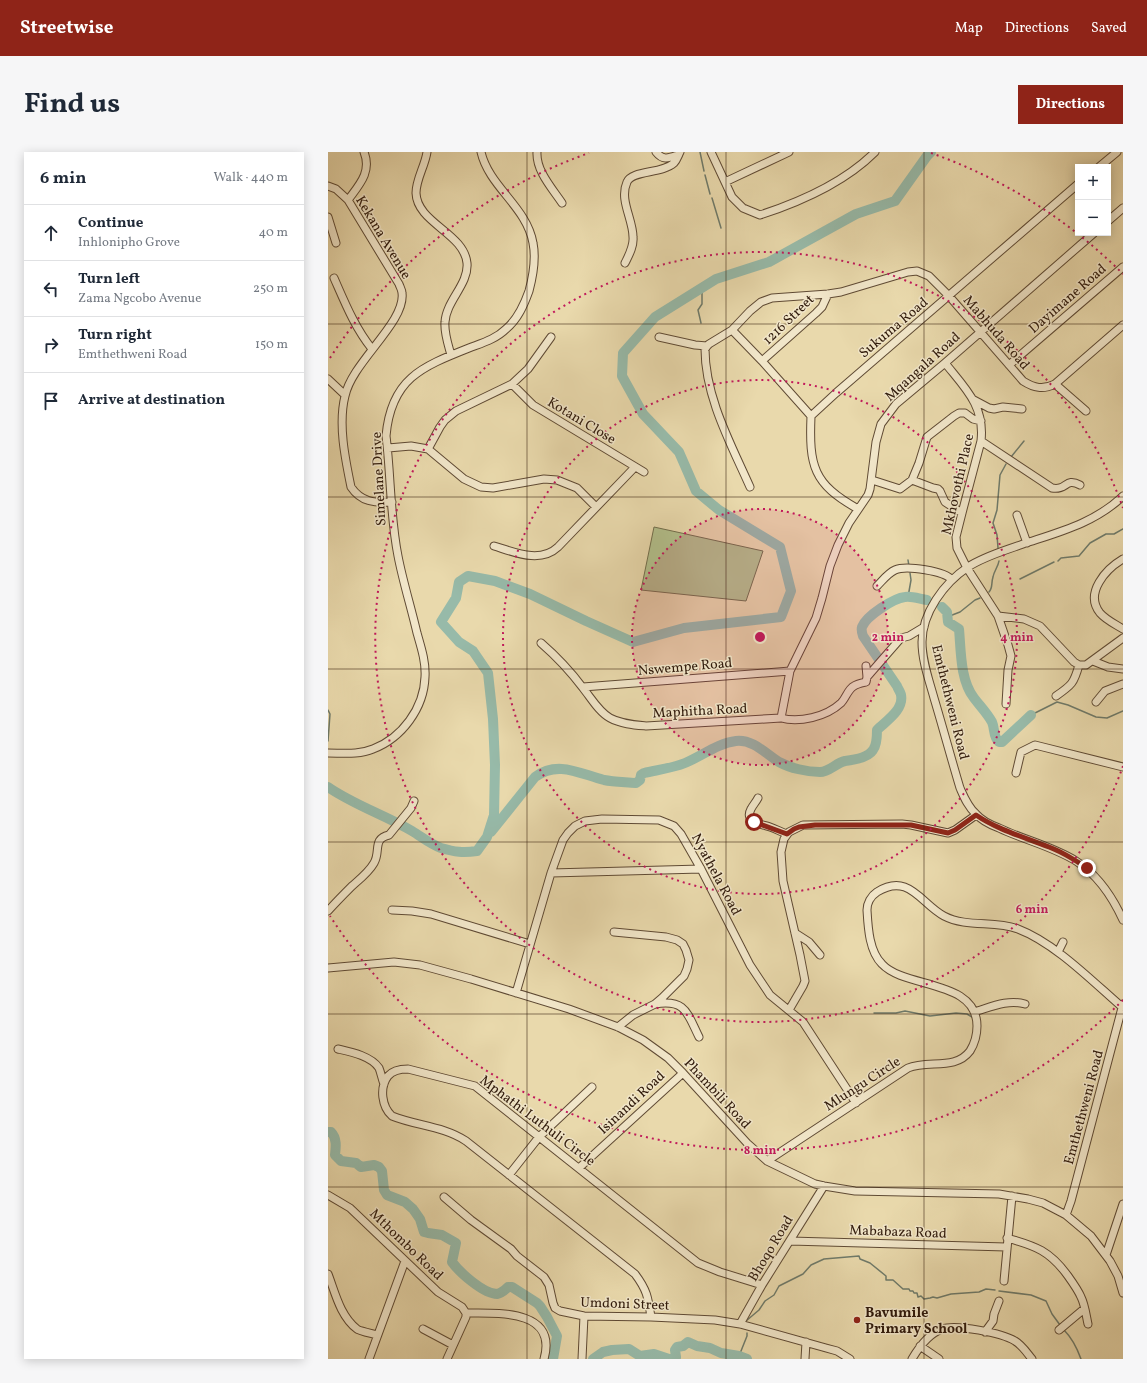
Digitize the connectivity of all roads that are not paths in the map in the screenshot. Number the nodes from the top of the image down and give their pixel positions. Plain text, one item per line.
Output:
1 (364, 152) edge
2 (427, 152) edge
3 (481, 152) edge
4 (537, 152) edge
5 (656, 152) edge
6 (711, 152) edge
7 (789, 152) edge
8 (875, 152) edge
9 (1117, 152) edge
10 (679, 153) edge
11 (1103, 164) edge
12 (725, 182) junction
13 (328, 186) edge
14 (1075, 187) edge
15 (348, 200) junction
16 (562, 203) dead end
17 (1123, 208) edge
18 (328, 218) edge
19 (1111, 218) edge
20 (1091, 236) edge
21 (336, 243) dead end
22 (625, 263) dead end
23 (1123, 267) edge
24 (334, 278) dead end
25 (828, 294) junction
26 (949, 296) junction
27 (1123, 325) edge
28 (732, 330) junction
29 (979, 332) junction
30 (551, 338) dead end
31 (659, 338) dead end
32 (708, 345) junction
33 (372, 349) junction
34 (452, 355) junction
35 (762, 361) junction
36 (945, 363) junction
37 (1009, 365) junction
38 (328, 379) edge
39 (512, 384) junction
40 (1055, 384) junction
41 (345, 394) junction
42 (974, 400) junction
43 (1022, 409) dead end
44 (1086, 411) dead end
45 (811, 416) junction
46 (981, 421) junction
47 (981, 442) junction
48 (388, 448) junction
49 (428, 449) junction
50 (635, 467) junction
51 (644, 472) dead end
52 (872, 480) junction
53 (912, 480) junction
54 (1080, 485) dead end
55 (750, 487) dead end
56 (1123, 496) edge
57 (392, 502) junction
58 (596, 506) junction
59 (858, 509) junction
60 (962, 513) junction
61 (1017, 515) dead end
62 (1027, 543) junction
63 (494, 546) dead end
64 (1123, 559) edge
65 (967, 568) junction
66 (952, 580) junction
67 (877, 586) dead end
68 (998, 616) junction
69 (924, 627) junction
70 (1123, 630) edge
71 (1123, 638) edge
72 (541, 643) dead end
73 (1093, 661) junction
74 (1079, 665) junction
75 (866, 666) dead end
76 (1123, 669) edge
77 (790, 671) junction
78 (867, 678) junction
79 (1123, 684) edge
80 (583, 687) junction
81 (1056, 696) dead end
82 (1096, 702) dead end
83 (1006, 704) dead end
84 (780, 718) junction
85 (328, 753) edge
86 (1123, 766) edge
87 (1016, 773) dead end
88 (758, 798) dead end
89 (414, 801) dead end
90 (976, 815) junction
91 (787, 834) junction
92 (701, 869) junction
93 (551, 873) junction
94 (392, 910) dead end
95 (328, 911) edge
96 (1123, 920) edge
97 (614, 932) dead end
98 (795, 933) junction
99 (1063, 942) dead end
100 (530, 944) junction
101 (1058, 952) junction
102 (820, 955) dead end
103 (328, 968) edge
104 (516, 993) junction
105 (655, 1004) junction
106 (1025, 1004) dead end
107 (1123, 1006) edge
108 (789, 1010) junction
109 (974, 1012) junction
110 (618, 1027) junction
111 (699, 1036) dead end
112 (338, 1049) dead end
113 (683, 1073) junction
114 (384, 1084) junction
115 (592, 1087) dead end
116 (856, 1103) junction
117 (539, 1137) junction
118 (767, 1161) junction
119 (579, 1168) junction
120 (509, 1175) junction
121 (824, 1186) junction
122 (328, 1195) edge
123 (1012, 1196) junction
124 (444, 1197) dead end
125 (1123, 1204) edge
126 (1066, 1215) junction
127 (1007, 1238) junction
128 (790, 1240) junction
129 (1006, 1247) junction
130 (1106, 1255) junction
131 (405, 1261) junction
132 (1123, 1268) edge
133 (1115, 1271) junction
134 (328, 1274) edge
135 (1004, 1281) dead end
136 (762, 1285) junction
137 (1123, 1294) edge
138 (999, 1301) dead end
139 (1084, 1309) junction
140 (466, 1313) junction
141 (584, 1316) junction
142 (652, 1316) junction
143 (740, 1324) junction
144 (1088, 1324) dead end
145 (423, 1329) dead end
146 (1059, 1330) dead end
147 (985, 1332) junction
148 (377, 1335) junction
149 (806, 1342) junction
150 (453, 1345) junction
151 (920, 1346) junction
152 (369, 1359) edge
153 (447, 1359) edge
154 (544, 1359) edge
155 (582, 1359) edge
156 (805, 1359) edge
157 (850, 1359) edge
158 (912, 1359) edge
159 (939, 1359) edge
160 (1032, 1359) edge

1 - 15 street
2 - 34 street
3 - 34 street, Simelane Drive
4 - 16 street
5 - 10 street
6 - 12 street
7 - 12 street
8 - 12 street
9 - 11 street
10 - 22 street
13 - 15 street, Kekana Avenue
14 - 26 street, Sukuma Road
15 - 33 street, Kekana Avenue
17 - 19 street
18 - 21 street
20 - 29 street, Mqangala Road
23 - 37 street, Dayimane Road
24 - 33 street
25 - 26 street, Mabhuda Road
25 - 28 street, Mabhuda Road
25 - 35 street, 1216 Street
26 - 29 street, Mabhuda Road
26 - 45 street, Sukuma Road
27 - 40 street
28 - 32 street, Mabhuda Road
28 - 35 street
29 - 36 street, Mqangala Road
29 - 37 street, Mabhuda Road
30 - 39 street
31 - 32 street
32 - 55 street
33 - 41 street, Kekana Avenue
34 - 48 street, Simelane Drive
35 - 45 street
36 - 42 street, Mkhovothi Place
36 - 52 street, Mqangala Road
37 - 40 street, Mabhuda Road
38 - 41 street
39 - 49 street
39 - 50 street, Kotani Close
40 - 44 street
41 - 57 street, Kekana Avenue
42 - 43 street
42 - 46 street, Mkhovothi Place
45 - 59 street
46 - 47 street, Mkhovothi Place
46 - 53 street
47 - 54 street
47 - 60 street, Mkhovothi Place
48 - 49 street
48 - 57 street, Simelane Drive
49 - 58 street
50 - 51 street, Kotani Close
50 - 58 street
52 - 53 street
52 - 59 street, Mqangala Road
53 - 60 street
56 - 62 street, Emthethweni Road
57 - 85 street, Simelane Drive
58 - 63 street
59 - 77 street, Mqangala Road
60 - 65 street, Mkhovothi Place
61 - 62 street
62 - 65 street, Emthethweni Road
64 - 70 street
65 - 66 street, Emthethweni Road
65 - 68 street, Mkhovothi Place
66 - 67 street
66 - 69 street, Emthethweni Road
68 - 74 street
68 - 83 street, Mkhovothi Place
69 - 78 street, Maphitha Road
69 - 90 street, Emthethweni Road
71 - 73 street
72 - 80 street, Maphitha Road
73 - 74 street
73 - 76 street
74 - 81 street
75 - 78 street
77 - 80 street, Nswempe Road
77 - 84 street, Mqangala Road
78 - 84 street, Maphitha Road
79 - 82 street
80 - 84 street, Maphitha Road
86 - 87 street
88 - 91 street
89 - 95 street
90 - 91 street
90 - 96 street, Emthethweni Road
91 - 98 street
92 - 93 street
92 - 93 street, Nyathela Road
92 - 108 street, Nyathela Road
93 - 100 street, Nyathela Road
94 - 100 street
97 - 105 street
98 - 102 street
98 - 108 street
99 - 101 street
100 - 104 street, Nyathela Road
101 - 107 street
101 - 109 street
103 - 104 street, Phambili Road
104 - 110 street, Phambili Road
105 - 110 street
105 - 111 street
106 - 109 street
107 - 126 street, Emthethweni Road
108 - 116 street, Nyathela Road
109 - 116 street, Mlungu Circle
110 - 113 street, Phambili Road
112 - 114 street
113 - 118 street, Phambili Road
113 - 119 street, Isinandi Road
114 - 117 street, Mphathi Luthuli Circle
114 - 120 street
115 - 117 street
116 - 118 street, Mlungu Circle
117 - 119 street, Mphathi Luthuli Circle
117 - 120 street
118 - 121 street, Phambili Road
119 - 136 street, Mphathi Luthuli Circle
120 - 142 street
121 - 123 street, Phambili Road
121 - 128 street, Bhoqo Road
122 - 131 street, Mthombo Road
123 - 126 street, Phambili Road
123 - 127 street
124 - 141 street, Umdoni Street
125 - 130 street
126 - 130 street, Phambili Road
127 - 129 street
127 - 139 street
128 - 129 street, Mababaza Road
128 - 136 street, Bhoqo Road
129 - 135 street
130 - 133 street, Phambili Road
131 - 140 street, Mthombo Road
131 - 148 street
132 - 133 street
133 - 137 street, Phambili Road
134 - 148 street
136 - 143 street, Bhoqo Road
138 - 147 street
139 - 144 street
139 - 146 street
140 - 150 street
140 - 154 street
141 - 142 street, Umdoni Street
141 - 155 street
142 - 143 street, Umdoni Street
143 - 149 street, Umdoni Street
145 - 150 street
147 - 151 street
147 - 160 street
148 - 152 street
149 - 156 street
149 - 157 street, Umdoni Street
150 - 153 street
151 - 158 street
151 - 159 street

